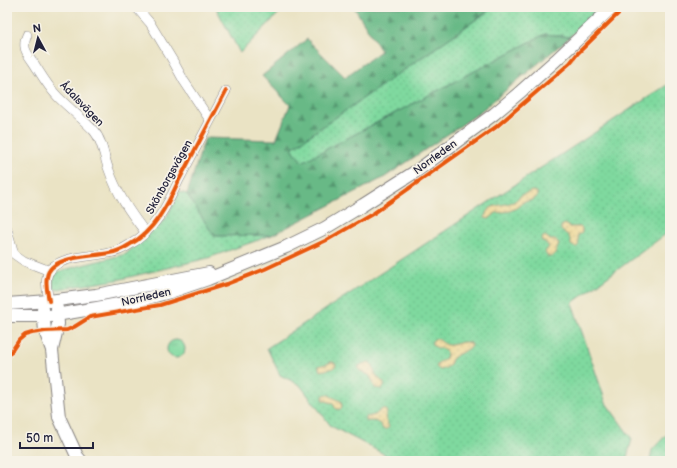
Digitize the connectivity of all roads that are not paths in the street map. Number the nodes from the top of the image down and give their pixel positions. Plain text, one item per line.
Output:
1 (136, 7) edge
2 (612, 7) edge
3 (28, 35) dead end
4 (226, 91) dead end
5 (210, 120) junction
6 (7, 229) edge
7 (146, 232) junction
8 (233, 268) junction
9 (50, 271) junction
10 (49, 301) junction
11 (7, 304) edge
12 (58, 315) junction
13 (7, 316) edge
14 (44, 316) junction
15 (52, 350) junction
16 (81, 461) edge

1 - 5 street
2 - 8 main road, Norrleden
3 - 7 street, Ådalsvägen
4 - 5 street, Skönborgsvägen
5 - 7 street, Skönborgsvägen
6 - 9 street
7 - 9 street, Skönborgsvägen
8 - 10 main road, Norrleden
8 - 12 main road, Norrleden
9 - 10 street
10 - 11 main road, Norrleden
10 - 12 main road
10 - 14 main road
12 - 14 main road, Norrleden
12 - 15 main road
13 - 14 main road, Norrleden
14 - 15 main road
15 - 16 main road

